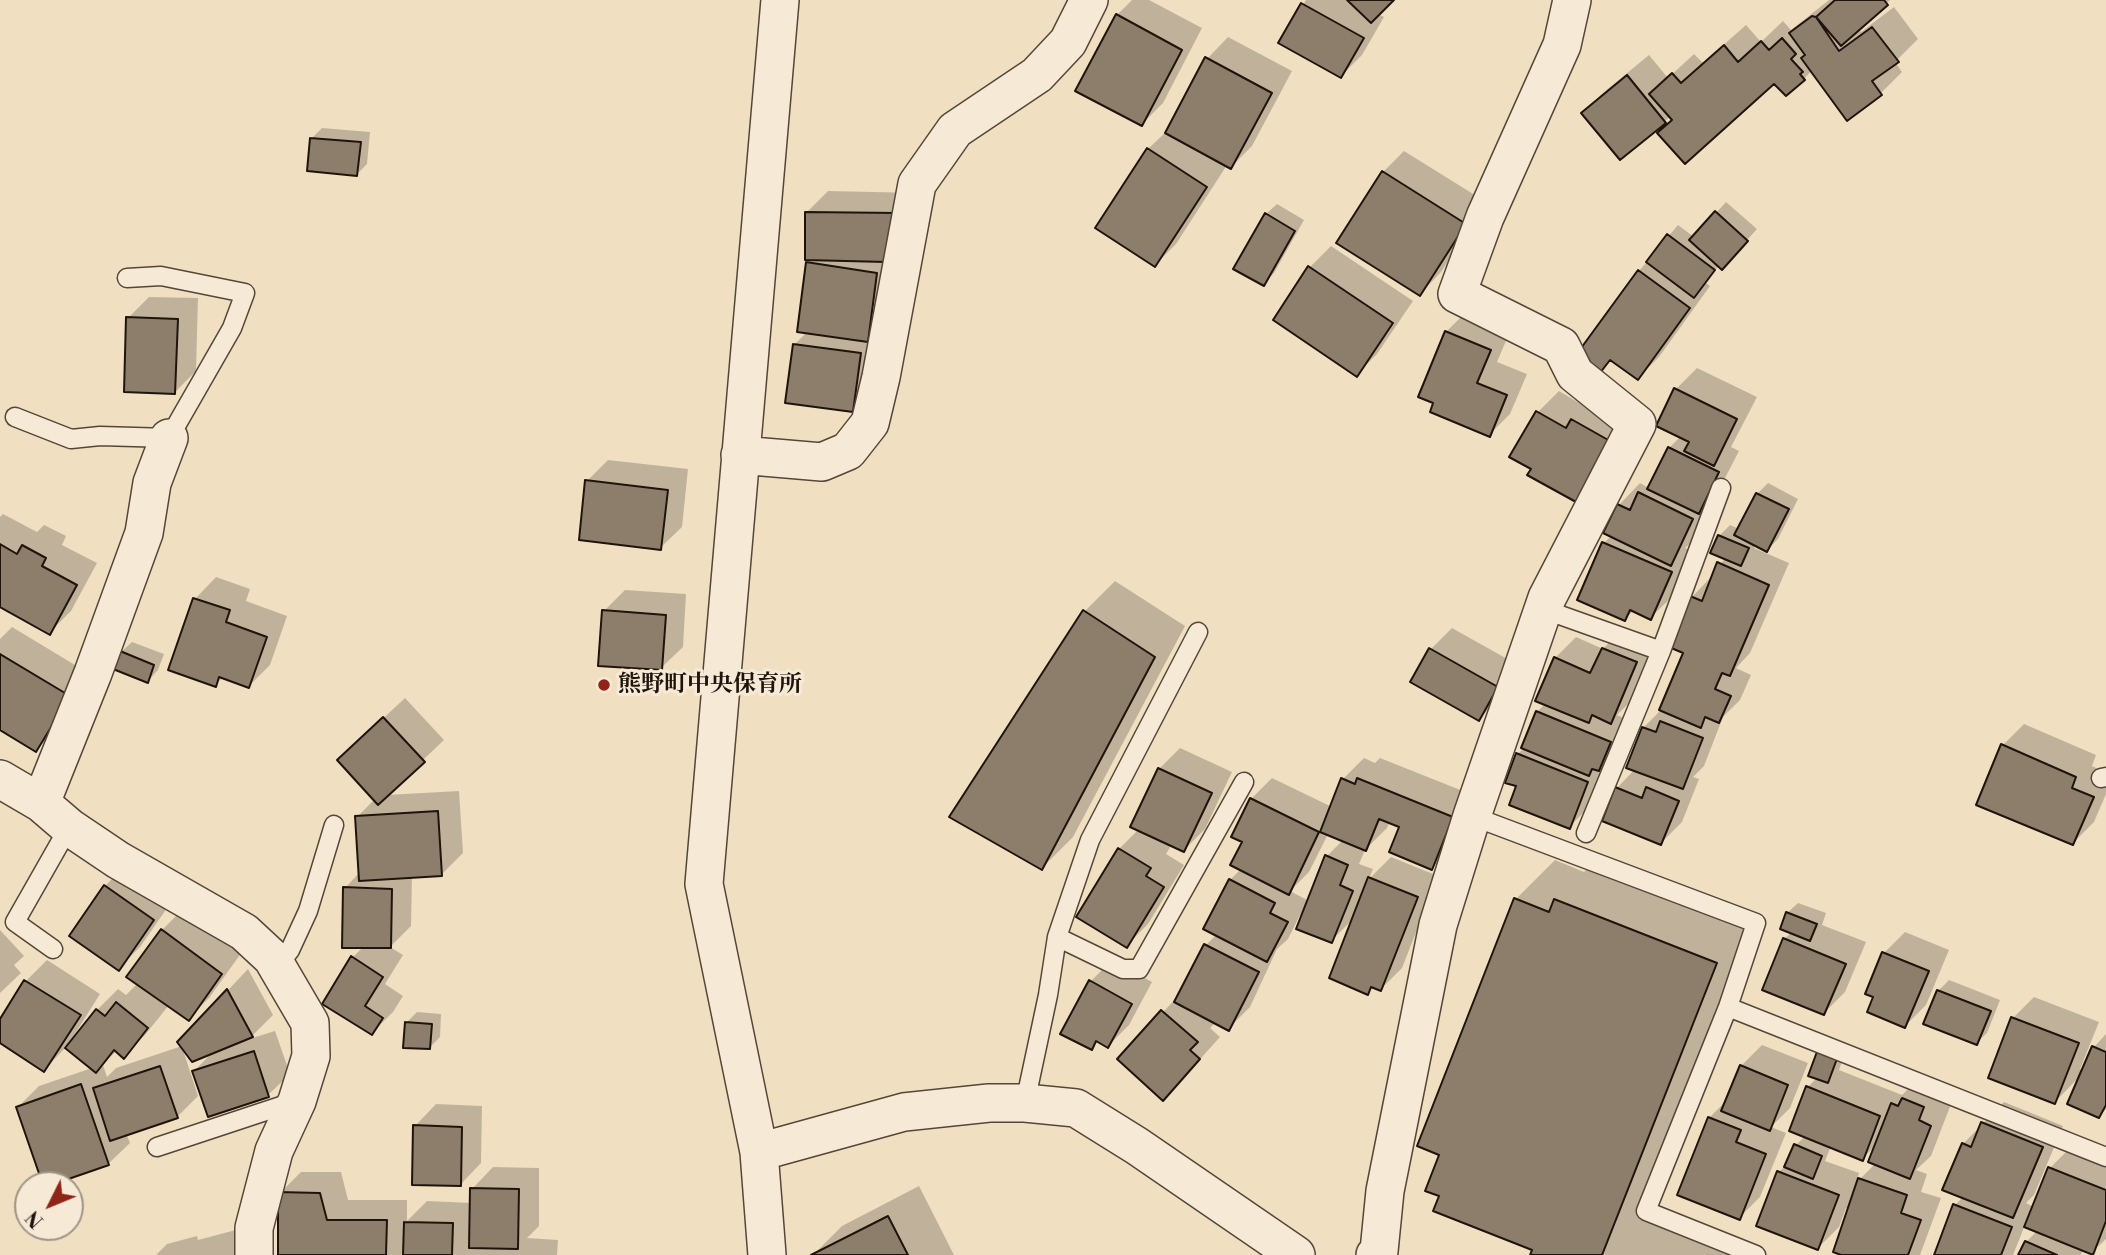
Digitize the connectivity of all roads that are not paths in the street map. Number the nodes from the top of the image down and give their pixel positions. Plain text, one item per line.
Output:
1 (780, 0) edge
2 (1089, 0) edge
3 (1572, 0) edge
4 (127, 278) dead end
5 (15, 417) dead end
6 (169, 438) junction
7 (740, 455) junction
8 (1721, 488) dead end
9 (1544, 609) junction
10 (1198, 632) dead end
11 (1661, 651) junction
12 (0, 779) edge
13 (1244, 782) dead end
14 (41, 803) junction
15 (1472, 816) junction
16 (334, 825) dead end
17 (69, 827) junction
18 (1586, 833) dead end
19 (1057, 937) junction
20 (53, 949) dead end
21 (278, 967) junction
22 (1728, 1007) junction
23 (297, 1101) junction
24 (1025, 1103) junction
25 (157, 1147) dead end
26 (759, 1152) junction
27 (2106, 1157) edge
28 (1281, 1250) edge
29 (254, 1255) edge
30 (766, 1255) edge
31 (1375, 1255) edge
32 (1756, 1255) edge

1 - 7 street
2 - 7 street
3 - 9 street
4 - 6 lane
5 - 6 lane
6 - 14 street
7 - 26 street
8 - 11 lane
9 - 11 lane
9 - 15 street
10 - 19 lane
11 - 18 lane
12 - 14 street
13 - 19 lane
14 - 17 street
15 - 22 lane
15 - 31 street
16 - 21 lane
17 - 20 lane
17 - 21 street
19 - 24 lane
21 - 23 street
22 - 27 lane
22 - 32 lane
23 - 25 lane
23 - 29 street
24 - 26 street
24 - 28 street
26 - 30 street

